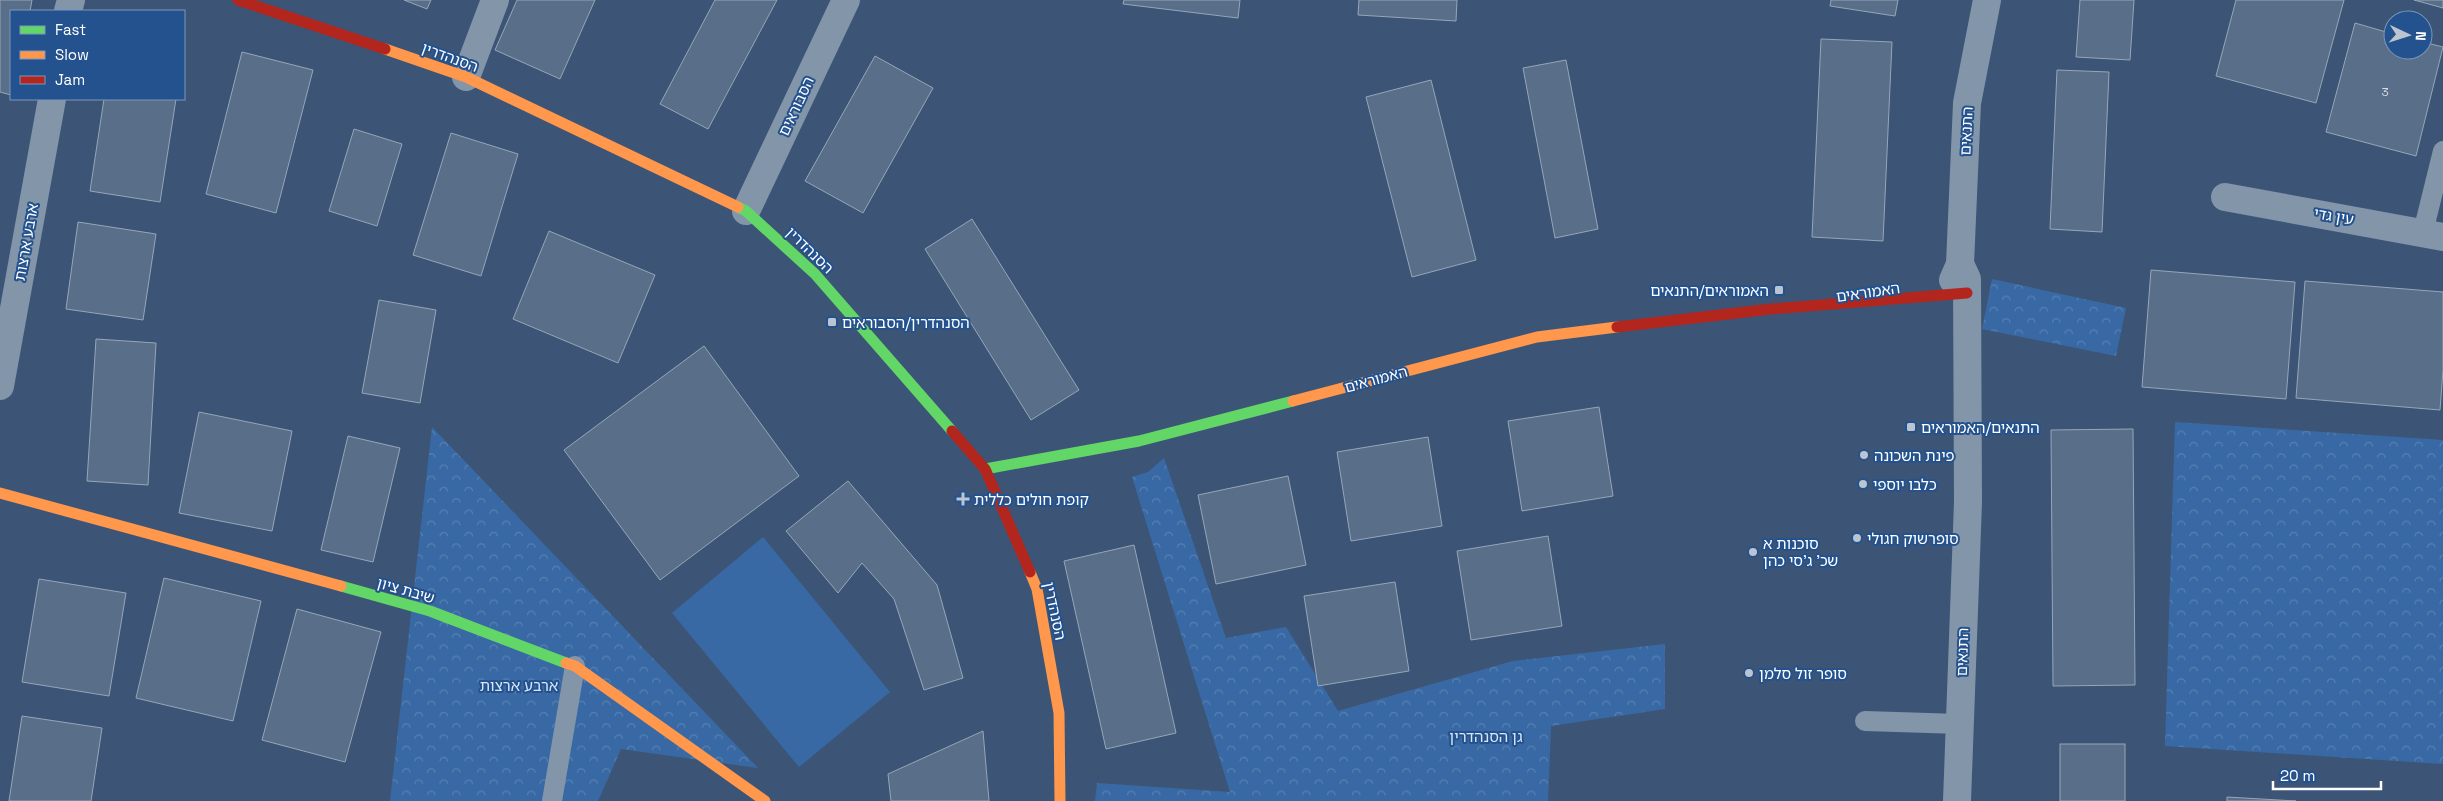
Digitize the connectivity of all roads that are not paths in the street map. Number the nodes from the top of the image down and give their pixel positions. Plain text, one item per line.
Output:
1 (238, 0) edge
2 (495, 0) edge
3 (846, 0) edge
4 (1988, 0) edge
5 (466, 77) junction
6 (52, 100) edge
7 (2443, 151) edge
8 (2224, 196) dead end
9 (746, 211) junction
10 (2433, 234) edge
11 (1960, 282) junction
12 (1771, 309) joint
13 (0, 386) edge
14 (985, 470) junction
15 (0, 493) edge
16 (575, 666) junction
17 (1865, 720) dead end
18 (1960, 724) junction
19 (552, 801) edge
20 (765, 801) edge
21 (1060, 801) edge
22 (1957, 801) edge

1 - 5 street, הסנהדרין
2 - 5 street
3 - 9 street, הסבוראים
4 - 11 street, התנאים
5 - 9 street, הסנהדרין
6 - 13 street, ארבע ארצות
7 - 10 lane
8 - 10 street, עין גדי
9 - 14 street, הסנהדרין
11 - 12 street, האמוראים
11 - 18 street, התנאים
12 - 14 street, האמוראים
14 - 21 street, הסנהדרין
15 - 16 street, שיבת ציון
16 - 19 lane
16 - 20 street, שיבת ציון
17 - 18 lane
18 - 22 street, התנאים

